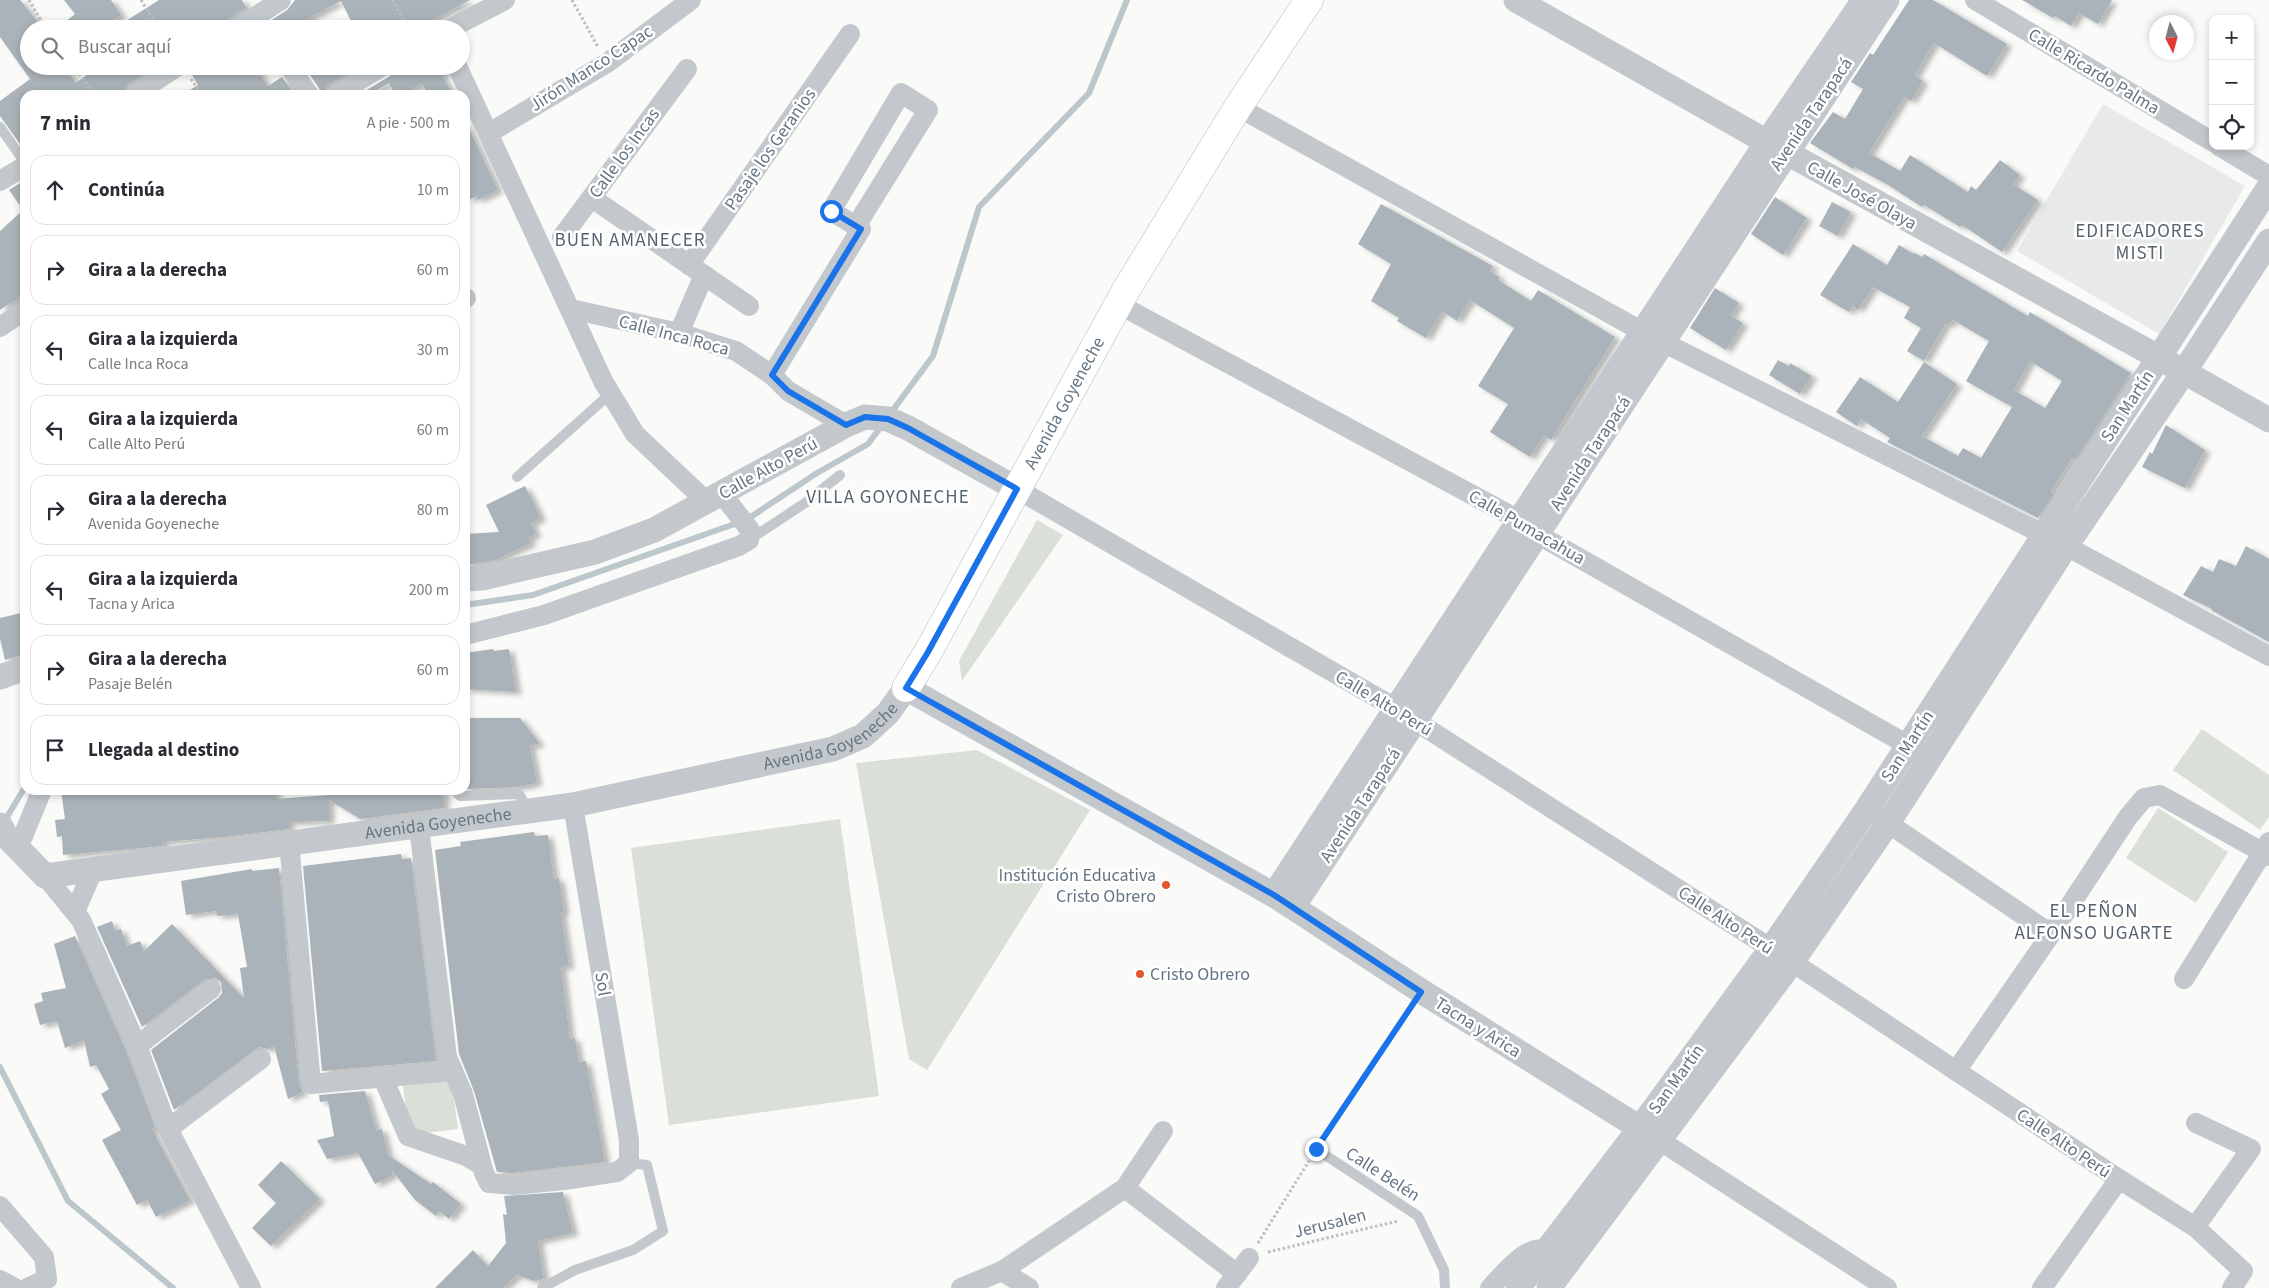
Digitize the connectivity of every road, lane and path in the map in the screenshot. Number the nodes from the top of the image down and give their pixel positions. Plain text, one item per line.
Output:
1 (29, 0) edge
2 (142, 0) edge
3 (280, 0) edge
4 (392, 0) edge
5 (504, 0) edge
6 (572, 0) edge
7 (690, 0) edge
8 (1309, 0) edge
9 (1516, 0) edge
10 (1864, 0) edge
11 (1886, 0) edge
12 (1975, 0) edge
13 (41, 20) edge
14 (154, 20) edge
15 (263, 20) edge
16 (404, 20) edge
17 (466, 20) edge
18 (850, 34) dead end
19 (607, 62) junction
20 (686, 69) dead end
21 (80, 75) edge
22 (164, 75) edge
23 (295, 75) edge
24 (368, 75) edge
25 (461, 75) edge
26 (92, 90) edge
27 (142, 90) edge
28 (306, 90) edge
29 (343, 90) edge
30 (468, 90) edge
31 (470, 93) edge
32 (1238, 107) junction
33 (0, 127) edge
34 (489, 133) junction
35 (2209, 140) edge
36 (1776, 147) junction
37 (2226, 150) edge
38 (20, 157) edge
39 (20, 167) edge
40 (2269, 176) edge
41 (0, 181) edge
42 (2269, 186) edge
43 (592, 198) junction
44 (856, 226) junction
45 (562, 237) dead end
46 (2269, 241) edge
47 (697, 270) junction
48 (1118, 304) junction
49 (749, 306) dead end
50 (571, 309) junction
51 (20, 313) edge
52 (0, 327) edge
53 (679, 333) junction
54 (1653, 337) junction
55 (2158, 357) junction
56 (2184, 372) junction
57 (772, 375) junction
58 (611, 393) junction
59 (2269, 420) edge
60 (856, 421) junction
61 (840, 475) dead end
62 (517, 477) dead end
63 (1017, 489) junction
64 (714, 498) junction
65 (1528, 527) junction
66 (749, 535) junction
67 (2042, 536) junction
68 (2066, 546) junction
69 (470, 579) edge
70 (470, 634) edge
71 (2269, 656) edge
72 (20, 670) edge
73 (0, 677) edge
74 (906, 688) junction
75 (1405, 715) junction
76 (1908, 745) junction
77 (1930, 758) junction
78 (38, 795) edge
79 (459, 795) edge
80 (573, 805) junction
81 (1867, 809) junction
82 (524, 812) junction
83 (1888, 823) junction
84 (418, 827) junction
85 (8, 836) edge
86 (289, 842) junction
87 (2267, 850) edge
88 (93, 870) junction
89 (45, 876) junction
90 (1284, 901) junction
91 (75, 912) junction
92 (2051, 934) junction
93 (1771, 949) junction
94 (1792, 962) junction
95 (2184, 979) dead end
96 (211, 989) dead end
97 (1421, 992) junction
98 (138, 1046) junction
99 (261, 1058) dead end
100 (453, 1071) junction
101 (1956, 1071) junction
102 (383, 1078) junction
103 (2196, 1123) dead end
104 (168, 1129) junction
105 (1163, 1130) dead end
106 (1649, 1134) junction
107 (1316, 1149) junction
108 (629, 1163) junction
109 (481, 1165) junction
110 (2118, 1179) junction
111 (1125, 1188) junction
112 (0, 1206) edge
113 (1418, 1216) junction
114 (2195, 1227) junction
115 (1558, 1255) junction
116 (1249, 1258) junction
117 (1002, 1271) junction
118 (0, 1280) edge
119 (1231, 1281) edge
120 (16, 1288) edge
121 (27, 1288) edge
122 (251, 1288) edge
123 (542, 1288) edge
124 (961, 1288) edge
125 (1029, 1288) edge
126 (1446, 1288) edge
127 (1490, 1288) edge
128 (1518, 1288) edge
129 (1549, 1288) edge
130 (1887, 1288) edge
131 (2042, 1288) edge
132 (2232, 1288) edge

1 - 13 path
2 - 14 path
3 - 15 street
4 - 16 path
5 - 17 street
6 - 19 path
7 - 19 street, Jirón Manco Capac
8 - 32 main road, Avenida Goyeneche
9 - 36 street, Calle José Olaya
10 - 36 street, Avenida Tarapacá
11 - 36 street, Avenida Tarapacá
12 - 35 street, Calle Ricardo Palma
18 - 47 street, Pasaje los Geranios
19 - 34 street, Jirón Manco Capac
20 - 43 street, Calle los Incas
21 - 26 path
22 - 27 street
23 - 28 street
24 - 29 street
25 - 30 street
31 - 34 street
32 - 48 main road, Avenida Goyeneche
32 - 54 street
33 - 38 lane
34 - 50 street
36 - 54 street, Avenida Tarapacá
36 - 55 street, Calle José Olaya
37 - 40 street
39 - 41 street
42 - 55 street, San Martín
43 - 45 street, Calle los Incas
43 - 47 street
44 - 44 street
44 - 57 street
46 - 56 street, San Martín
47 - 49 street
47 - 53 street, Pasaje los Geranios
48 - 63 main road, Avenida Goyeneche
48 - 65 street, Calle Pumacahua
50 - 53 street, Calle Inca Roca
50 - 58 street
51 - 52 street
53 - 57 street, Calle Inca Roca
54 - 65 street, Avenida Tarapacá
54 - 67 street
55 - 56 street, Calle José Olaya
55 - 67 street, San Martín
56 - 59 street, Calle José Olaya
56 - 68 street, San Martín
57 - 60 street, Calle Inca Roca
58 - 62 lane
58 - 64 street
60 - 63 street, Calle Alto Perú
60 - 64 street, Calle Alto Perú
61 - 66 lane
63 - 74 main road, Avenida Goyeneche
63 - 75 street, Calle Alto Perú
64 - 66 street
64 - 69 street, Calle Alto Perú
65 - 75 street, Avenida Tarapacá
65 - 76 street, Calle Pumacahua
66 - 70 street
67 - 68 street
67 - 76 street, San Martín
68 - 71 street
68 - 77 street, San Martín
72 - 73 street
74 - 80 street, Avenida Goyeneche
74 - 90 street, Tacna y Arica
75 - 90 street, Avenida Tarapacá
75 - 93 street, Calle Alto Perú
76 - 77 street, Calle Pumacahua
76 - 81 street, San Martín
77 - 83 street, San Martín
78 - 85 street
79 - 82 lane
80 - 82 street, Avenida Goyeneche
80 - 108 street, Sol
81 - 83 street
81 - 93 street, San Martín
82 - 84 street, Avenida Goyeneche
83 - 92 street
83 - 94 street, San Martín
84 - 86 street, Avenida Goyeneche
84 - 100 street
85 - 89 street
86 - 88 street, Avenida Goyeneche
86 - 102 street
87 - 92 street
87 - 95 street
88 - 89 street, Avenida Goyeneche
88 - 91 street
89 - 91 street
90 - 97 street, Tacna y Arica
91 - 98 street
92 - 101 street
93 - 94 street, Calle Alto Perú
93 - 106 street, San Martín
94 - 101 street, Calle Alto Perú
94 - 106 street, San Martín
96 - 98 street
97 - 106 street, Tacna y Arica
97 - 107 path
98 - 104 street
99 - 104 street
100 - 102 street
100 - 109 street
101 - 110 street, Calle Alto Perú
102 - 109 street
103 - 114 street
104 - 122 street
105 - 111 street
106 - 115 street, San Martín
106 - 130 street, Tacna y Arica
107 - 113 lane, Calle Belén
107 - 116 path
108 - 109 street
108 - 123 lane
110 - 114 street, Calle Alto Perú
110 - 131 street
111 - 117 street
111 - 119 street
112 - 121 street
113 - 116 path, Jerusalen
113 - 126 lane, Calle Belén
114 - 132 street, Calle Alto Perú
115 - 127 street
115 - 128 street, San Martín
115 - 129 street, San Martín
116 - 119 street
117 - 124 street
117 - 125 street
118 - 120 street

